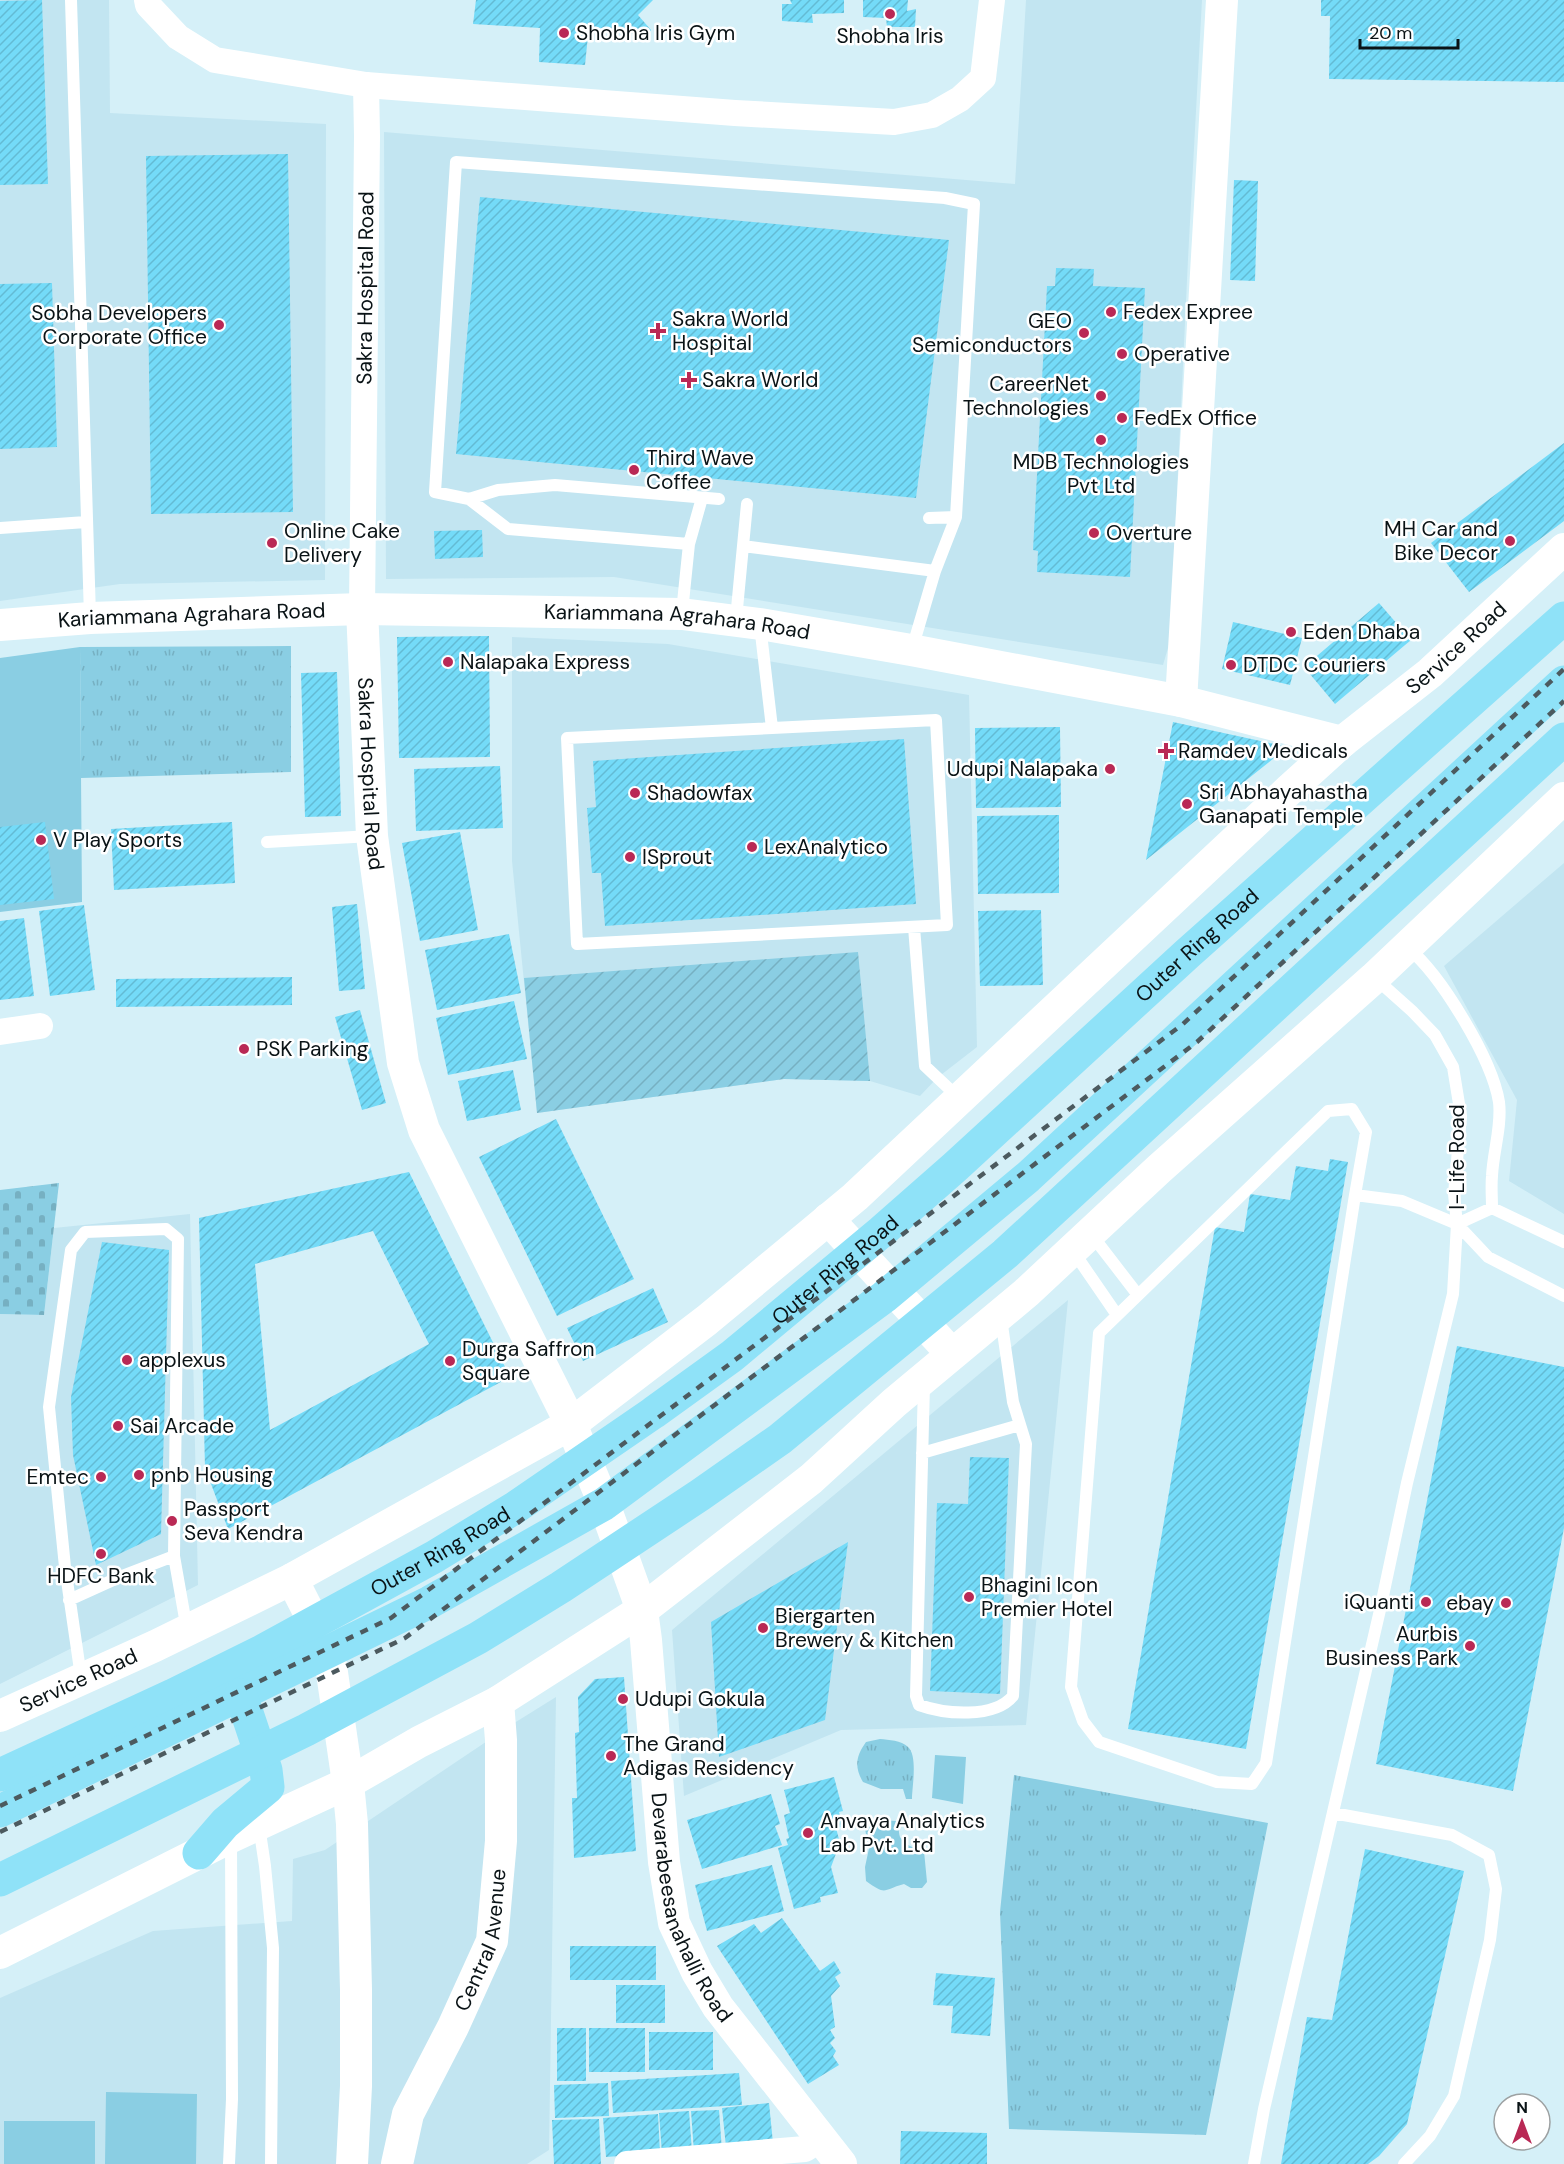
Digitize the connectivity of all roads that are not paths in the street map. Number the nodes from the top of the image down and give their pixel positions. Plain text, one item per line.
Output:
1 (71, 0) edge
2 (147, 0) edge
3 (992, 0) edge
4 (1222, 0) edge
5 (366, 85) junction
6 (702, 498) junction
7 (470, 499) junction
8 (719, 499) dead end
9 (747, 504) dead end
10 (956, 517) junction
11 (929, 518) dead end
12 (86, 522) junction
13 (0, 528) edge
14 (689, 544) junction
15 (743, 546) junction
16 (1564, 549) edge
17 (935, 571) junction
18 (362, 609) junction
19 (682, 614) junction
20 (90, 618) junction
21 (1564, 618) edge
22 (748, 623) junction
23 (0, 625) edge
24 (912, 650) junction
25 (1564, 682) edge
26 (1181, 701) junction
27 (772, 728) junction
28 (1564, 739) edge
29 (1342, 742) junction
30 (1564, 798) edge
31 (372, 836) junction
32 (267, 842) dead end
33 (914, 927) junction
34 (1407, 947) junction
35 (1374, 978) junction
36 (40, 1026) dead end
37 (0, 1032) edge
38 (960, 1100) junction
39 (1355, 1195) junction
40 (1492, 1208) junction
41 (828, 1219) junction
42 (1457, 1224) junction
43 (1081, 1242) junction
44 (1564, 1242) edge
45 (892, 1290) junction
46 (1138, 1295) junction
47 (1564, 1296) edge
48 (1000, 1314) junction
49 (1117, 1315) junction
50 (952, 1354) junction
51 (924, 1378) junction
52 (571, 1424) junction
53 (1020, 1425) junction
54 (922, 1453) junction
55 (604, 1504) junction
56 (174, 1556) junction
57 (292, 1579) junction
58 (69, 1600) junction
59 (642, 1610) junction
60 (187, 1631) junction
61 (329, 1652) junction
62 (81, 1680) junction
63 (241, 1695) junction
64 (498, 1702) junction
65 (0, 1716) edge
66 (0, 1775) edge
67 (348, 1783) junction
68 (0, 1811) edge
69 (1333, 1813) junction
70 (245, 1831) junction
71 (199, 1853) junction
72 (0, 1880) edge
73 (0, 1953) edge
74 (821, 2139) junction
75 (229, 2164) edge
76 (271, 2164) edge
77 (352, 2164) edge
78 (397, 2164) edge
79 (627, 2164) edge
80 (841, 2164) edge
81 (1254, 2164) edge
82 (1404, 2164) edge

1 - 12 lane
2 - 5 street
3 - 5 street
4 - 26 street
5 - 18 street, Sakra Hospital Road
6 - 7 lane
6 - 8 lane
6 - 14 lane
7 - 10 lane
7 - 14 lane
9 - 15 lane
10 - 11 lane
10 - 17 lane
12 - 13 lane
12 - 20 lane
14 - 19 lane
15 - 17 lane
15 - 22 lane
16 - 29 street, Service Road
17 - 24 lane
18 - 19 street, Kariammana Agrahara Road
18 - 20 street, Kariammana Agrahara Road
18 - 31 street, Sakra Hospital Road
19 - 22 street, Kariammana Agrahara Road
20 - 23 street, Kariammana Agrahara Road
21 - 66 highway, Outer Ring Road
22 - 24 street, Kariammana Agrahara Road
22 - 27 lane
24 - 26 street, Kariammana Agrahara Road
25 - 45 highway
26 - 29 street, Kariammana Agrahara Road
27 - 33 lane
27 - 33 lane
28 - 72 highway
29 - 38 street, Service Road
30 - 34 street
31 - 32 lane
31 - 52 street, Sakra Hospital Road
33 - 38 lane
34 - 35 street
34 - 40 lane, I-Life Road
35 - 42 lane, I-Life Road
35 - 43 street
36 - 37 street
38 - 41 street, Service Road
39 - 42 lane
39 - 46 lane
39 - 49 lane
40 - 42 lane, I-Life Road
40 - 44 lane, I-Life Road
41 - 45 street
41 - 52 street, Service Road
42 - 47 lane, I-Life Road
42 - 69 lane
43 - 46 lane
43 - 48 street
43 - 49 lane
45 - 50 street
45 - 55 highway
46 - 49 lane
48 - 50 street
48 - 53 lane
50 - 51 street
51 - 54 lane
51 - 59 street
52 - 55 street, Sakra Hospital Road
52 - 57 street, Service Road
53 - 54 lane
53 - 54 lane
55 - 59 street, Devarabeesanahalli Road
55 - 61 highway
56 - 58 lane
56 - 58 lane
56 - 60 lane
57 - 60 street, Service Road
57 - 61 street
58 - 62 lane
59 - 64 street
59 - 74 street, Devarabeesanahalli Road
60 - 62 street, Service Road
61 - 63 highway
61 - 67 street
62 - 65 street, Service Road
63 - 68 highway
63 - 71 highway
64 - 67 street
64 - 78 street, Central Avenue
67 - 70 street
67 - 77 street
69 - 81 lane
69 - 82 lane
70 - 71 street
70 - 75 lane
70 - 76 lane
71 - 73 street
74 - 79 street
74 - 80 street, Devarabeesanahalli Road

